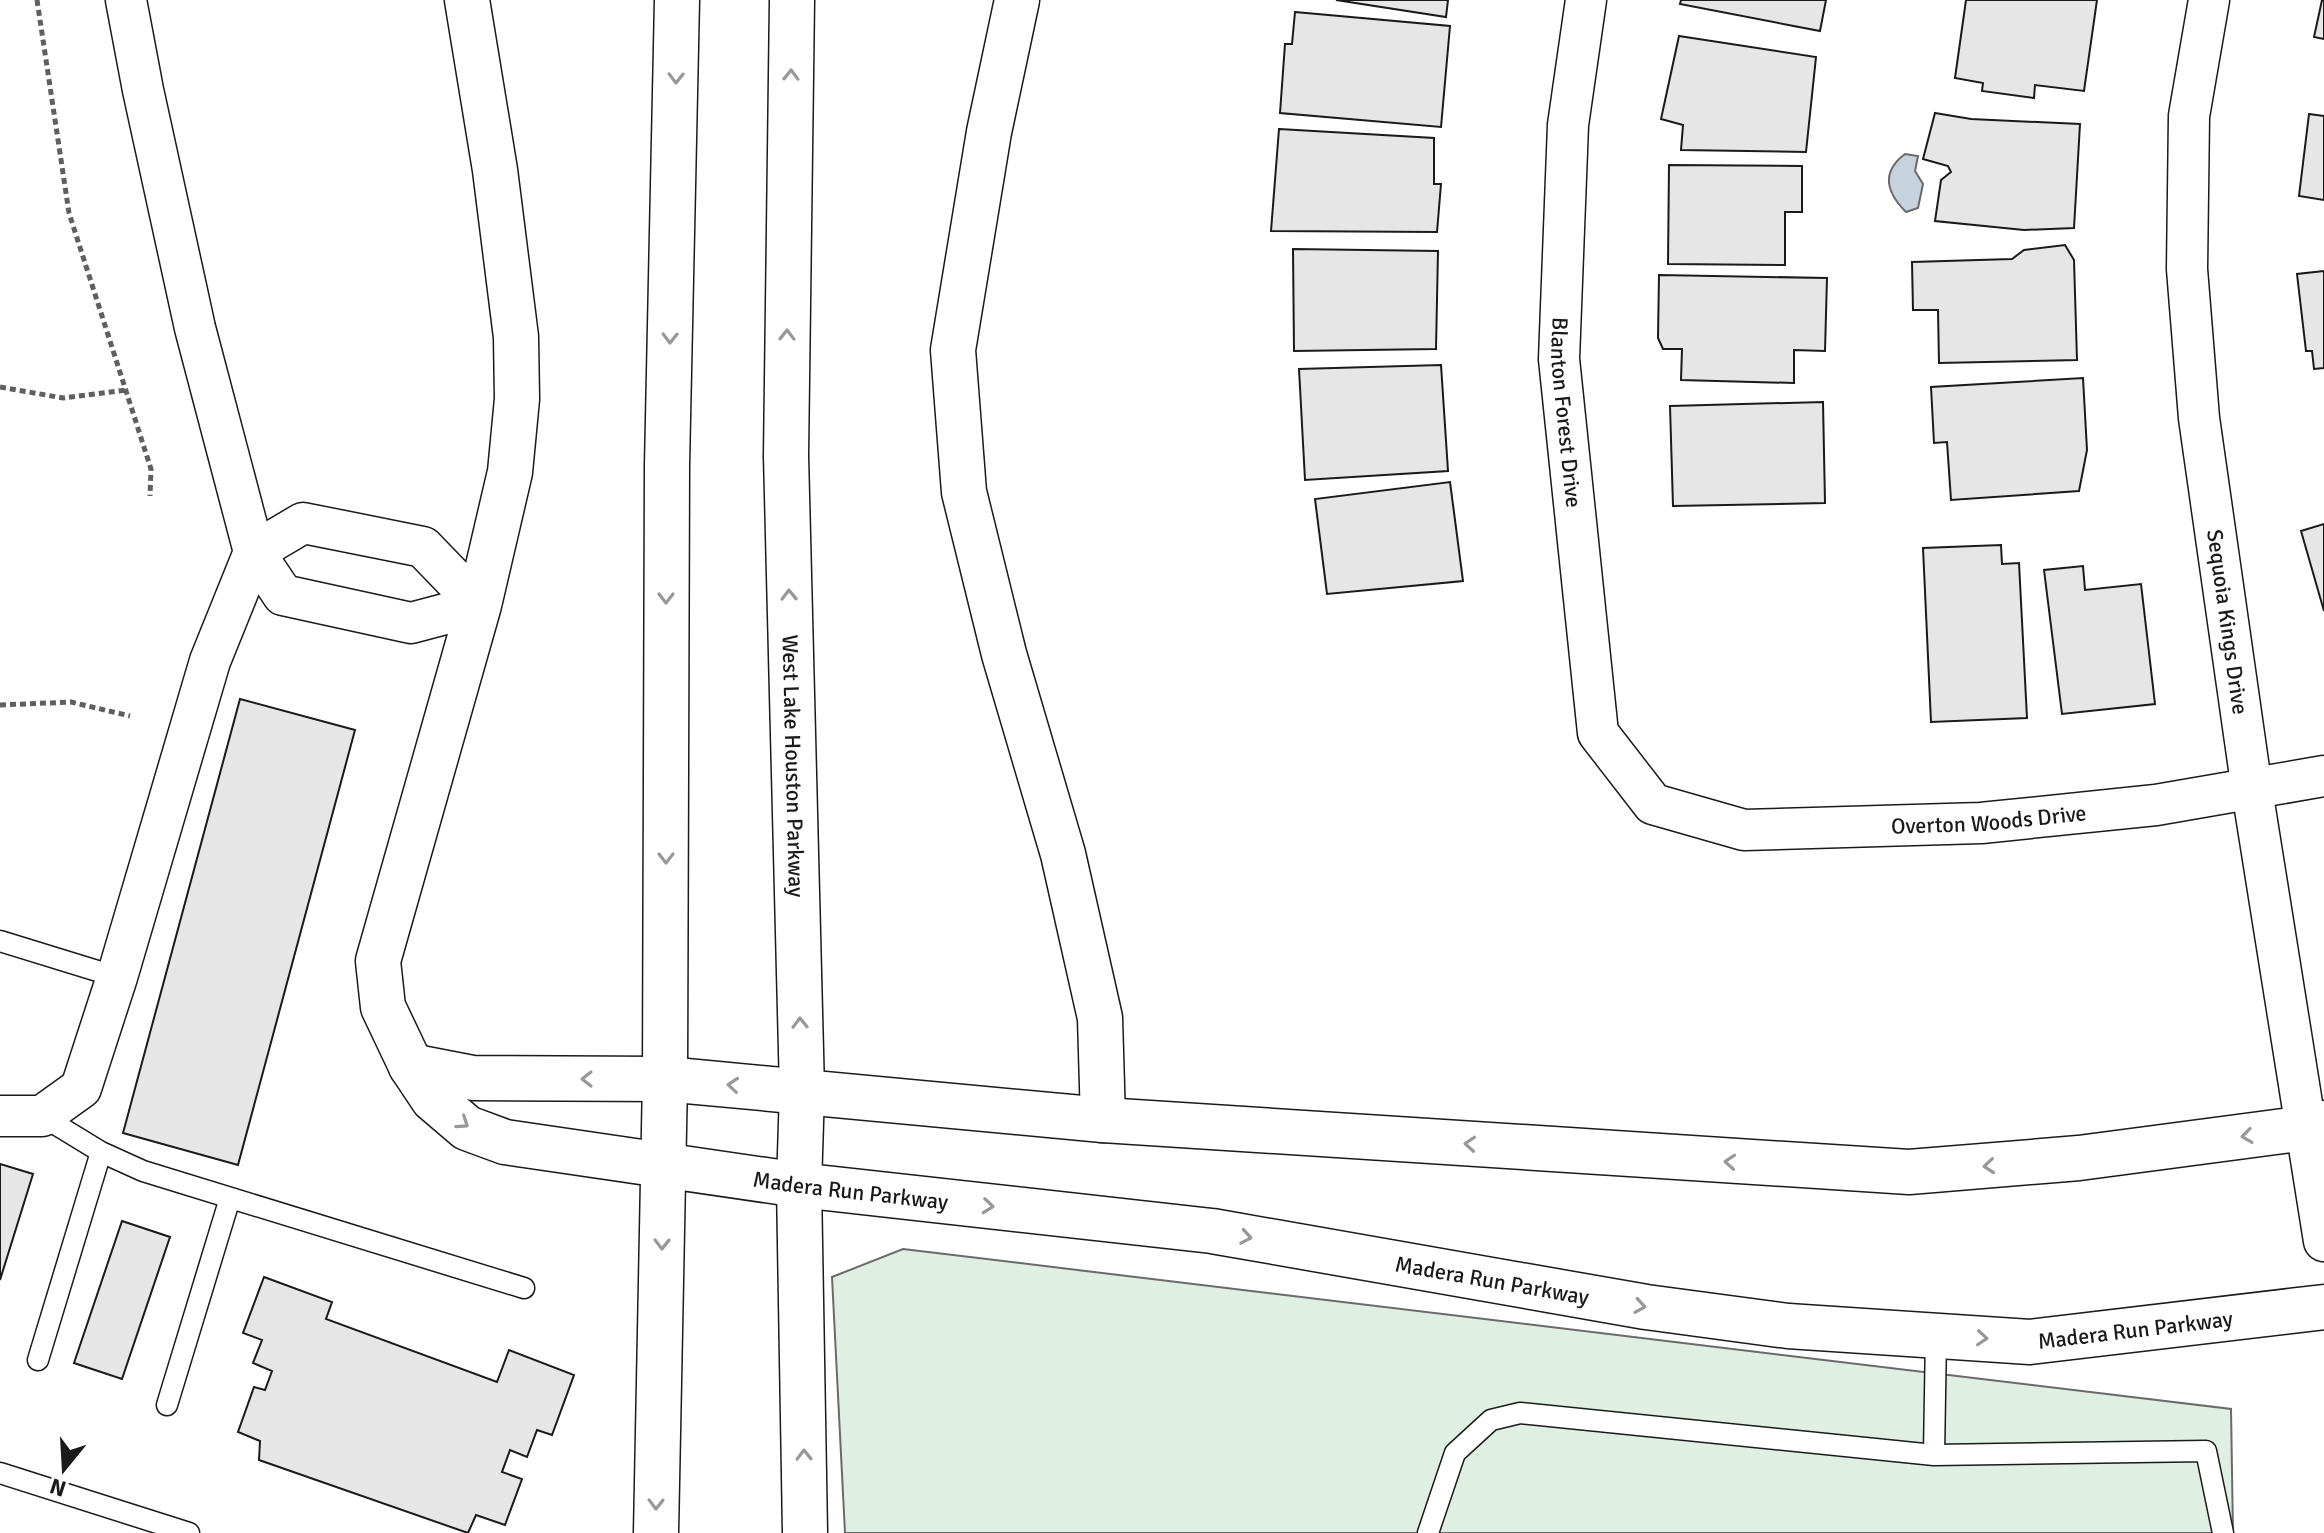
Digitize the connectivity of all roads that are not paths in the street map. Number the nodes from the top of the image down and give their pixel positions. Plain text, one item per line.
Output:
1 (126, 0) edge
2 (467, 0) edge
3 (677, 0) edge
4 (792, 0) edge
5 (1017, 0) edge
6 (1586, 0) edge
7 (2209, 0) edge
8 (254, 552) junction
9 (479, 605) junction
10 (2324, 776) edge
11 (2252, 790) junction
12 (1653, 804) joint
13 (0, 941) edge
14 (117, 977) junction
15 (411, 1066) junction
16 (665, 1079) junction
17 (802, 1091) junction
18 (0, 1116) edge
19 (42, 1116) junction
20 (1103, 1120) junction
21 (2315, 1125) edge
22 (101, 1152) junction
23 (664, 1166) junction
24 (799, 1185) junction
25 (230, 1198) junction
26 (2324, 1241) edge
27 (524, 1288) dead end
28 (2324, 1307) edge
29 (1936, 1335) junction
30 (38, 1360) dead end
31 (167, 1405) dead end
32 (1934, 1455) junction
33 (0, 1473) edge
34 (189, 1533) edge
35 (656, 1533) edge
36 (805, 1533) edge
37 (1428, 1533) edge
38 (2223, 1533) edge

1 - 8 street
2 - 9 street, Madera Run Parkway
3 -> 16 street
17 -> 4 street, West Lake Houston Parkway
5 - 20 street
6 - 12 street, Blanton Forest Drive
7 - 11 street, Sequoia Kings Drive
8 - 9 street
8 - 9 street
8 - 14 street
9 - 15 street, Madera Run Parkway
10 - 11 street, Overton Woods Drive
11 - 12 street, Overton Woods Drive
11 - 21 street, Sequoia Kings Drive
13 - 14 lane
14 - 19 street
16 -> 15 street
15 -> 23 street, Madera Run Parkway
17 -> 16 street
16 - 23 street
17 - 20 street
17 - 24 street, West Lake Houston Parkway
18 - 19 street
19 - 22 lane
21 -> 20 street
21 - 26 street, Sequoia Kings Drive
22 - 25 lane
22 - 30 lane
23 - 24 street, Madera Run Parkway
23 -> 35 street
24 -> 29 street, Madera Run Parkway
36 -> 24 street, West Lake Houston Parkway
25 - 27 lane
25 - 31 lane
29 -> 28 street, Madera Run Parkway
29 - 32 lane
32 - 37 lane
32 - 38 lane
33 - 34 lane

